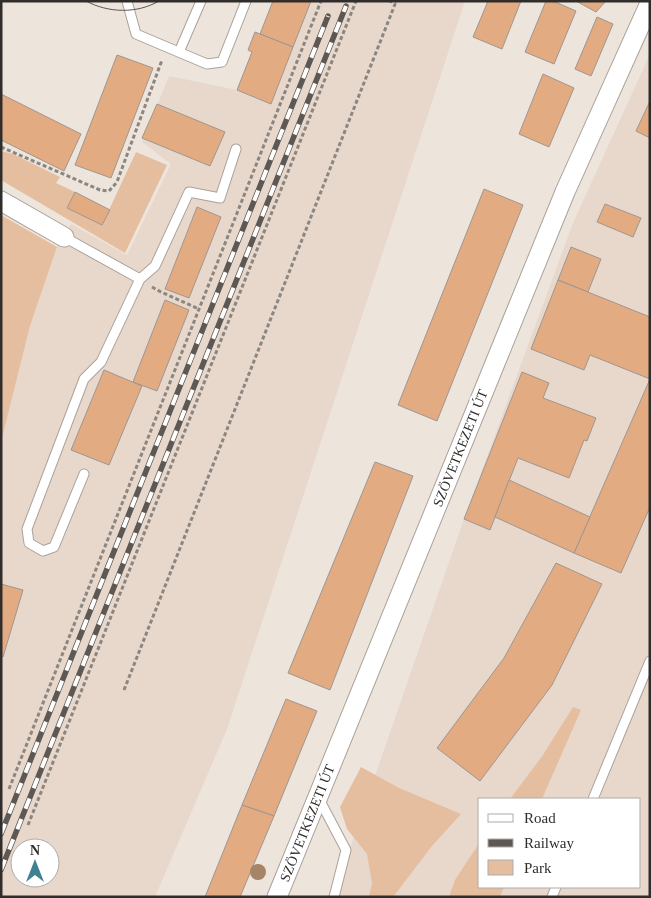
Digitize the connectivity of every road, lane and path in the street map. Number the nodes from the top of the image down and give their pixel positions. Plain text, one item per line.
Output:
1 (127, 1) edge
2 (201, 1) edge
3 (246, 1) edge
4 (321, 1) edge
5 (356, 1) edge
6 (390, 1) edge
7 (650, 3) edge
8 (167, 47) junction
9 (179, 52) junction
10 (1, 146) edge
11 (236, 149) dead end
12 (1, 202) edge
13 (64, 237) joint
14 (140, 278) junction
15 (199, 309) junction
16 (84, 474) dead end
17 (650, 660) edge
18 (124, 690) dead end
19 (9, 789) dead end
20 (318, 797) junction
21 (592, 798) edge
22 (28, 825) dead end
23 (277, 897) edge
24 (334, 897) edge

1 - 8 lane
2 - 9 lane
3 - 9 lane
4 - 15 path
5 - 22 path
6 - 18 path
7 - 20 street, SZÖVETKEZETI ÚT
8 - 9 lane
8 - 10 path
11 - 14 lane
12 - 13 street
13 - 14 lane
14 - 15 path
14 - 16 lane
15 - 19 path
17 - 21 lane
20 - 23 street, SZÖVETKEZETI ÚT
20 - 24 lane

